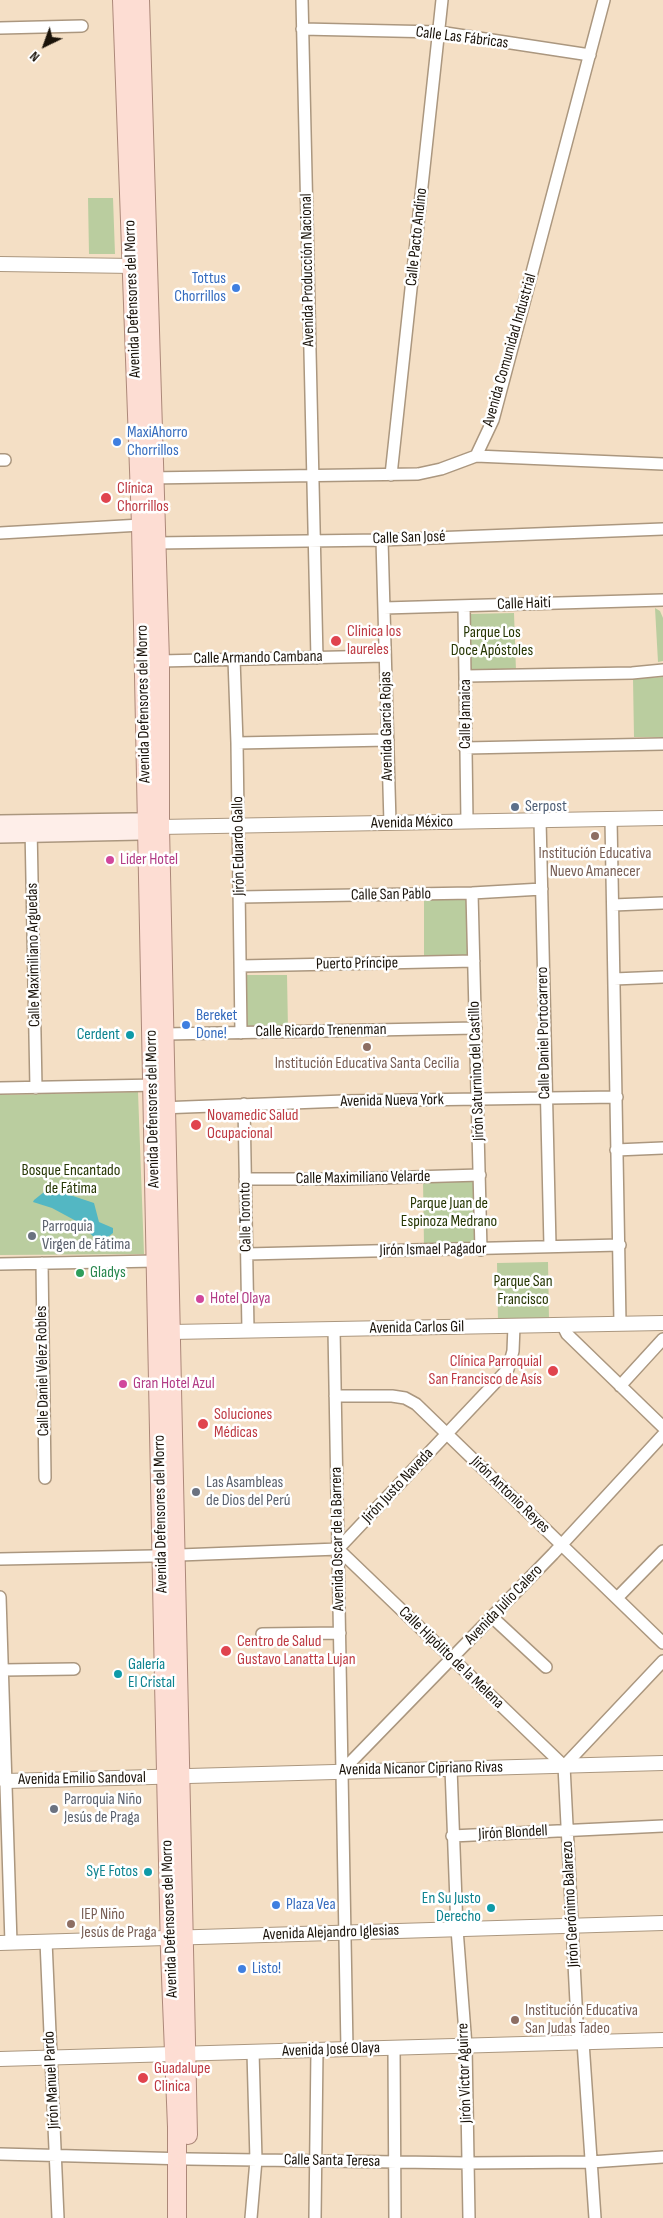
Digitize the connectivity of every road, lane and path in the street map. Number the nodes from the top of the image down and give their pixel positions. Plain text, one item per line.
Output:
1 (122, 0) edge
2 (140, 0) edge
3 (302, 0) edge
4 (442, 0) edge
5 (604, 0) edge
6 (82, 26) dead end
7 (0, 28) edge
8 (302, 29) junction
9 (439, 32) junction
10 (590, 56) junction
11 (0, 264) edge
12 (133, 266) junction
13 (476, 456) junction
14 (663, 464) edge
15 (313, 475) junction
16 (391, 475) junction
17 (146, 478) junction
18 (140, 525) junction
19 (663, 530) edge
20 (0, 532) edge
21 (382, 540) junction
22 (315, 541) junction
23 (155, 544) junction
24 (663, 600) edge
25 (464, 606) junction
26 (384, 608) junction
27 (386, 656) junction
28 (318, 658) junction
29 (234, 659) junction
30 (160, 661) junction
31 (663, 670) edge
32 (466, 676) junction
33 (388, 740) junction
34 (237, 744) junction
35 (663, 744) edge
36 (465, 748) junction
37 (663, 818) edge
38 (611, 819) junction
39 (540, 820) junction
40 (467, 822) junction
41 (390, 823) junction
42 (0, 824) edge
43 (153, 827) junction
44 (238, 827) junction
45 (31, 829) junction
46 (0, 834) edge
47 (542, 889) junction
48 (472, 893) junction
49 (240, 897) junction
50 (663, 904) edge
51 (613, 905) junction
52 (474, 961) junction
53 (240, 966) junction
54 (614, 977) junction
55 (663, 977) edge
56 (476, 1028) junction
57 (166, 1034) junction
58 (240, 1034) junction
59 (160, 1085) junction
60 (0, 1088) edge
61 (36, 1088) junction
62 (617, 1097) junction
63 (546, 1098) junction
64 (478, 1099) junction
65 (244, 1104) junction
66 (160, 1108) junction
67 (663, 1148) edge
68 (616, 1151) junction
69 (480, 1175) junction
70 (245, 1179) junction
71 (620, 1245) junction
72 (550, 1246) junction
73 (481, 1250) junction
74 (247, 1254) junction
75 (156, 1261) junction
76 (42, 1263) junction
77 (0, 1264) edge
78 (663, 1322) edge
79 (620, 1323) junction
80 (562, 1324) junction
81 (514, 1326) junction
82 (334, 1329) junction
83 (248, 1330) junction
84 (171, 1332) junction
85 (663, 1339) edge
86 (620, 1386) junction
87 (335, 1396) junction
88 (663, 1427) edge
89 (447, 1433) junction
90 (663, 1436) edge
91 (45, 1478) dead end
92 (562, 1545) junction
93 (338, 1549) junction
94 (663, 1551) edge
95 (169, 1555) junction
96 (0, 1559) edge
97 (0, 1597) edge
98 (617, 1598) junction
99 (492, 1618) junction
100 (340, 1633) junction
101 (262, 1634) dead end
102 (663, 1642) edge
103 (452, 1659) junction
104 (663, 1661) edge
105 (546, 1667) dead end
106 (74, 1669) dead end
107 (3, 1670) junction
108 (663, 1763) edge
109 (564, 1766) junction
110 (451, 1768) junction
111 (342, 1771) junction
112 (173, 1777) junction
113 (2, 1781) edge
114 (663, 1826) edge
115 (567, 1830) junction
116 (452, 1836) junction
117 (663, 1923) edge
118 (572, 1926) junction
119 (457, 1929) junction
120 (345, 1932) junction
121 (177, 1937) junction
122 (46, 1942) junction
123 (5, 1943) edge
124 (663, 2040) edge
125 (580, 2042) junction
126 (466, 2046) junction
127 (394, 2048) junction
128 (347, 2049) junction
129 (317, 2050) junction
130 (253, 2052) junction
131 (180, 2054) junction
132 (51, 2058) junction
133 (0, 2059) edge
134 (0, 2154) edge
135 (55, 2156) junction
136 (663, 2157) edge
137 (182, 2159) junction
138 (256, 2160) junction
139 (316, 2160) junction
140 (395, 2162) junction
141 (591, 2162) junction
142 (468, 2163) junction
143 (58, 2218) edge
144 (177, 2218) edge
145 (187, 2218) edge
146 (252, 2218) edge
147 (315, 2218) edge
148 (396, 2218) edge
149 (469, 2218) edge
150 (595, 2218) edge

1 - 12 main road, Avenida Defensores del Morro
2 - 17 main road, Avenida Defensores del Morro
3 - 8 street, Avenida Producción Nacional
4 - 9 street, Calle Pacto Andino
5 - 10 street, Avenida Comunidad Industrial
6 - 7 street
8 - 9 street, Calle Las Fábricas
8 - 15 street, Avenida Producción Nacional
9 - 10 street, Calle Las Fábricas
9 - 16 street, Calle Pacto Andino
10 - 13 street, Avenida Comunidad Industrial
11 - 12 street
12 - 17 main road, Avenida Defensores del Morro
13 - 14 street
13 - 16 street
15 - 16 street
15 - 17 street
15 - 22 street, Avenida Producción Nacional
17 - 18 main road, Avenida Defensores del Morro
17 - 23 main road, Avenida Defensores del Morro
18 - 20 street
18 - 43 main road, Avenida Defensores del Morro
19 - 21 street, Calle San José
21 - 22 street, Calle San José
21 - 26 street, Avenida García Rojas
22 - 23 street, Calle San José
22 - 28 street, Avenida Producción Nacional
23 - 30 main road, Avenida Defensores del Morro
24 - 25 street, Calle Haití
25 - 26 street, Calle Haití
25 - 32 street, Calle Jamaica
26 - 27 street, Avenida García Rojas
27 - 28 street, Calle Armando Cambana
27 - 33 street, Avenida García Rojas
28 - 29 street, Calle Armando Cambana
29 - 30 street, Calle Armando Cambana
29 - 34 street, Jirón Eduardo Gallo
30 - 43 main road, Avenida Defensores del Morro
31 - 32 street
32 - 36 street, Calle Jamaica
33 - 34 street
33 - 41 street, Avenida García Rojas
34 - 44 street, Jirón Eduardo Gallo
35 - 36 street
36 - 40 street, Calle Jamaica
37 - 38 street, Avenida México
38 - 39 street, Avenida México
38 - 51 street
39 - 40 street, Avenida México
39 - 47 street, Calle Daniel Portocarrero
40 - 41 street, Avenida México
41 - 44 street, Avenida México
42 - 45 main road
43 - 44 street, Avenida México
43 - 45 main road
43 - 57 main road, Avenida Defensores del Morro
43 - 59 main road, Avenida Defensores del Morro
44 - 49 street, Jirón Eduardo Gallo
45 - 46 main road
45 - 61 street, Calle Maximiliano Arguedas
47 - 48 street, Calle San Pablo
47 - 63 street, Calle Daniel Portocarrero
48 - 49 street, Calle San Pablo
48 - 52 street, Jirón Saturnino del Castillo
49 - 53 street, Jirón Eduardo Gallo
50 - 51 street
51 - 54 street
52 - 53 street, Puerto Príncipe
52 - 56 street, Jirón Saturnino del Castillo
53 - 58 street, Jirón Eduardo Gallo
54 - 55 street
54 - 62 street
56 - 58 street, Calle Ricardo Trenenman
56 - 64 street, Jirón Saturnino del Castillo
57 - 58 street, Calle Ricardo Trenenman
57 - 59 main road, Avenida Defensores del Morro
59 - 61 street
59 - 66 main road, Avenida Defensores del Morro
60 - 61 street
62 - 63 street, Avenida Nueva York
62 - 68 street
63 - 64 street, Avenida Nueva York
63 - 72 street, Calle Daniel Portocarrero
64 - 65 street, Avenida Nueva York
64 - 69 street, Jirón Saturnino del Castillo
65 - 66 street, Avenida Nueva York
65 - 70 street, Calle Toronto
66 - 75 main road, Avenida Defensores del Morro
66 - 84 main road, Avenida Defensores del Morro
67 - 68 street
68 - 71 street
69 - 70 street, Calle Maximiliano Velarde
69 - 73 street, Jirón Saturnino del Castillo
70 - 74 street, Calle Toronto
71 - 72 street, Jirón Ismael Pagador
71 - 79 street
72 - 73 street, Jirón Ismael Pagador
73 - 74 street, Jirón Ismael Pagador
74 - 83 street, Calle Toronto
75 - 76 street
75 - 95 main road, Avenida Defensores del Morro
76 - 77 street
76 - 91 street, Calle Daniel Vélez Robles
78 - 79 street, Avenida Carlos Gil
79 - 80 street, Avenida Carlos Gil
80 - 81 street, Avenida Carlos Gil
80 - 86 street
81 - 82 street, Avenida Carlos Gil
81 - 89 street, Jirón Justo Naveda
82 - 83 street, Avenida Carlos Gil
82 - 87 street, Avenida Oscar de la Barrera
83 - 84 street, Avenida Carlos Gil
84 - 95 main road, Avenida Defensores del Morro
85 - 86 street
86 - 88 street
87 - 89 street, Jirón Antonio Reyes
87 - 93 street, Avenida Oscar de la Barrera
89 - 92 street, Jirón Antonio Reyes
89 - 93 street, Jirón Justo Naveda
90 - 92 street, Avenida Julio Calero
92 - 98 street, Jirón Antonio Reyes
92 - 99 street, Avenida Julio Calero
93 - 95 street
93 - 100 street, Avenida Oscar de la Barrera
93 - 103 street, Calle Hipólito de la Melena
94 - 98 street
95 - 96 street
95 - 112 main road, Avenida Defensores del Morro
97 - 107 street
98 - 102 street, Jirón Antonio Reyes
99 - 103 street, Avenida Julio Calero
99 - 105 street
100 - 101 street
100 - 111 street, Avenida Oscar de la Barrera
103 - 109 street, Calle Hipólito de la Melena
103 - 111 street, Avenida Julio Calero
104 - 109 street
106 - 107 street
107 - 113 street
108 - 109 street, Avenida Nicanor Cipriano Rivas
109 - 110 street, Avenida Nicanor Cipriano Rivas
109 - 115 street, Jirón Gerónimo Balarezo
110 - 111 street, Avenida Nicanor Cipriano Rivas
110 - 116 street, Jirón Víctor Aguirre
111 - 112 street, Avenida Nicanor Cipriano Rivas
111 - 120 street, Avenida Oscar de la Barrera
112 - 113 street, Avenida Emilio Sandoval
112 - 121 main road, Avenida Defensores del Morro
113 - 123 street
114 - 115 street, Jirón Blondell
115 - 116 street, Jirón Blondell
115 - 118 street, Jirón Gerónimo Balarezo
116 - 119 street, Jirón Víctor Aguirre
117 - 118 street, Avenida Alejandro Iglesias
118 - 119 street, Avenida Alejandro Iglesias
118 - 125 street, Jirón Gerónimo Balarezo
119 - 120 street, Avenida Alejandro Iglesias
119 - 126 street, Jirón Víctor Aguirre
120 - 121 street, Avenida Alejandro Iglesias
120 - 128 street, Avenida Oscar de la Barrera
121 - 122 street, Avenida Alejandro Iglesias
121 - 131 main road, Avenida Defensores del Morro
122 - 123 street, Avenida Alejandro Iglesias
122 - 132 street, Jirón Manuel Pardo
124 - 125 street, Avenida José Olaya
125 - 126 street, Avenida José Olaya
125 - 141 street, Jirón Gerónimo Balarezo
126 - 127 street, Avenida José Olaya
126 - 142 street, Jirón Víctor Aguirre
127 - 128 street, Avenida José Olaya
127 - 140 street
128 - 129 street, Avenida José Olaya
129 - 130 street, Avenida José Olaya
129 - 139 street
130 - 131 street, Avenida José Olaya
130 - 138 street
131 - 132 street, Avenida José Olaya
131 - 137 main road, Avenida Defensores del Morro
132 - 133 street, Avenida José Olaya
132 - 135 street, Jirón Manuel Pardo
134 - 135 street, Calle Santa Teresa
135 - 137 street, Calle Santa Teresa
135 - 143 street, Jirón Manuel Pardo
136 - 141 street, Calle Santa Teresa
137 - 138 street, Calle Santa Teresa
137 - 144 main road, Avenida Defensores del Morro
137 - 145 main road, Avenida Defensores del Morro
138 - 139 street, Calle Santa Teresa
138 - 146 street
139 - 140 street, Calle Santa Teresa
139 - 147 street
140 - 142 street, Calle Santa Teresa
140 - 148 street
141 - 142 street, Calle Santa Teresa
141 - 150 street, Jirón Gerónimo Balarezo
142 - 149 street, Jirón Víctor Aguirre

